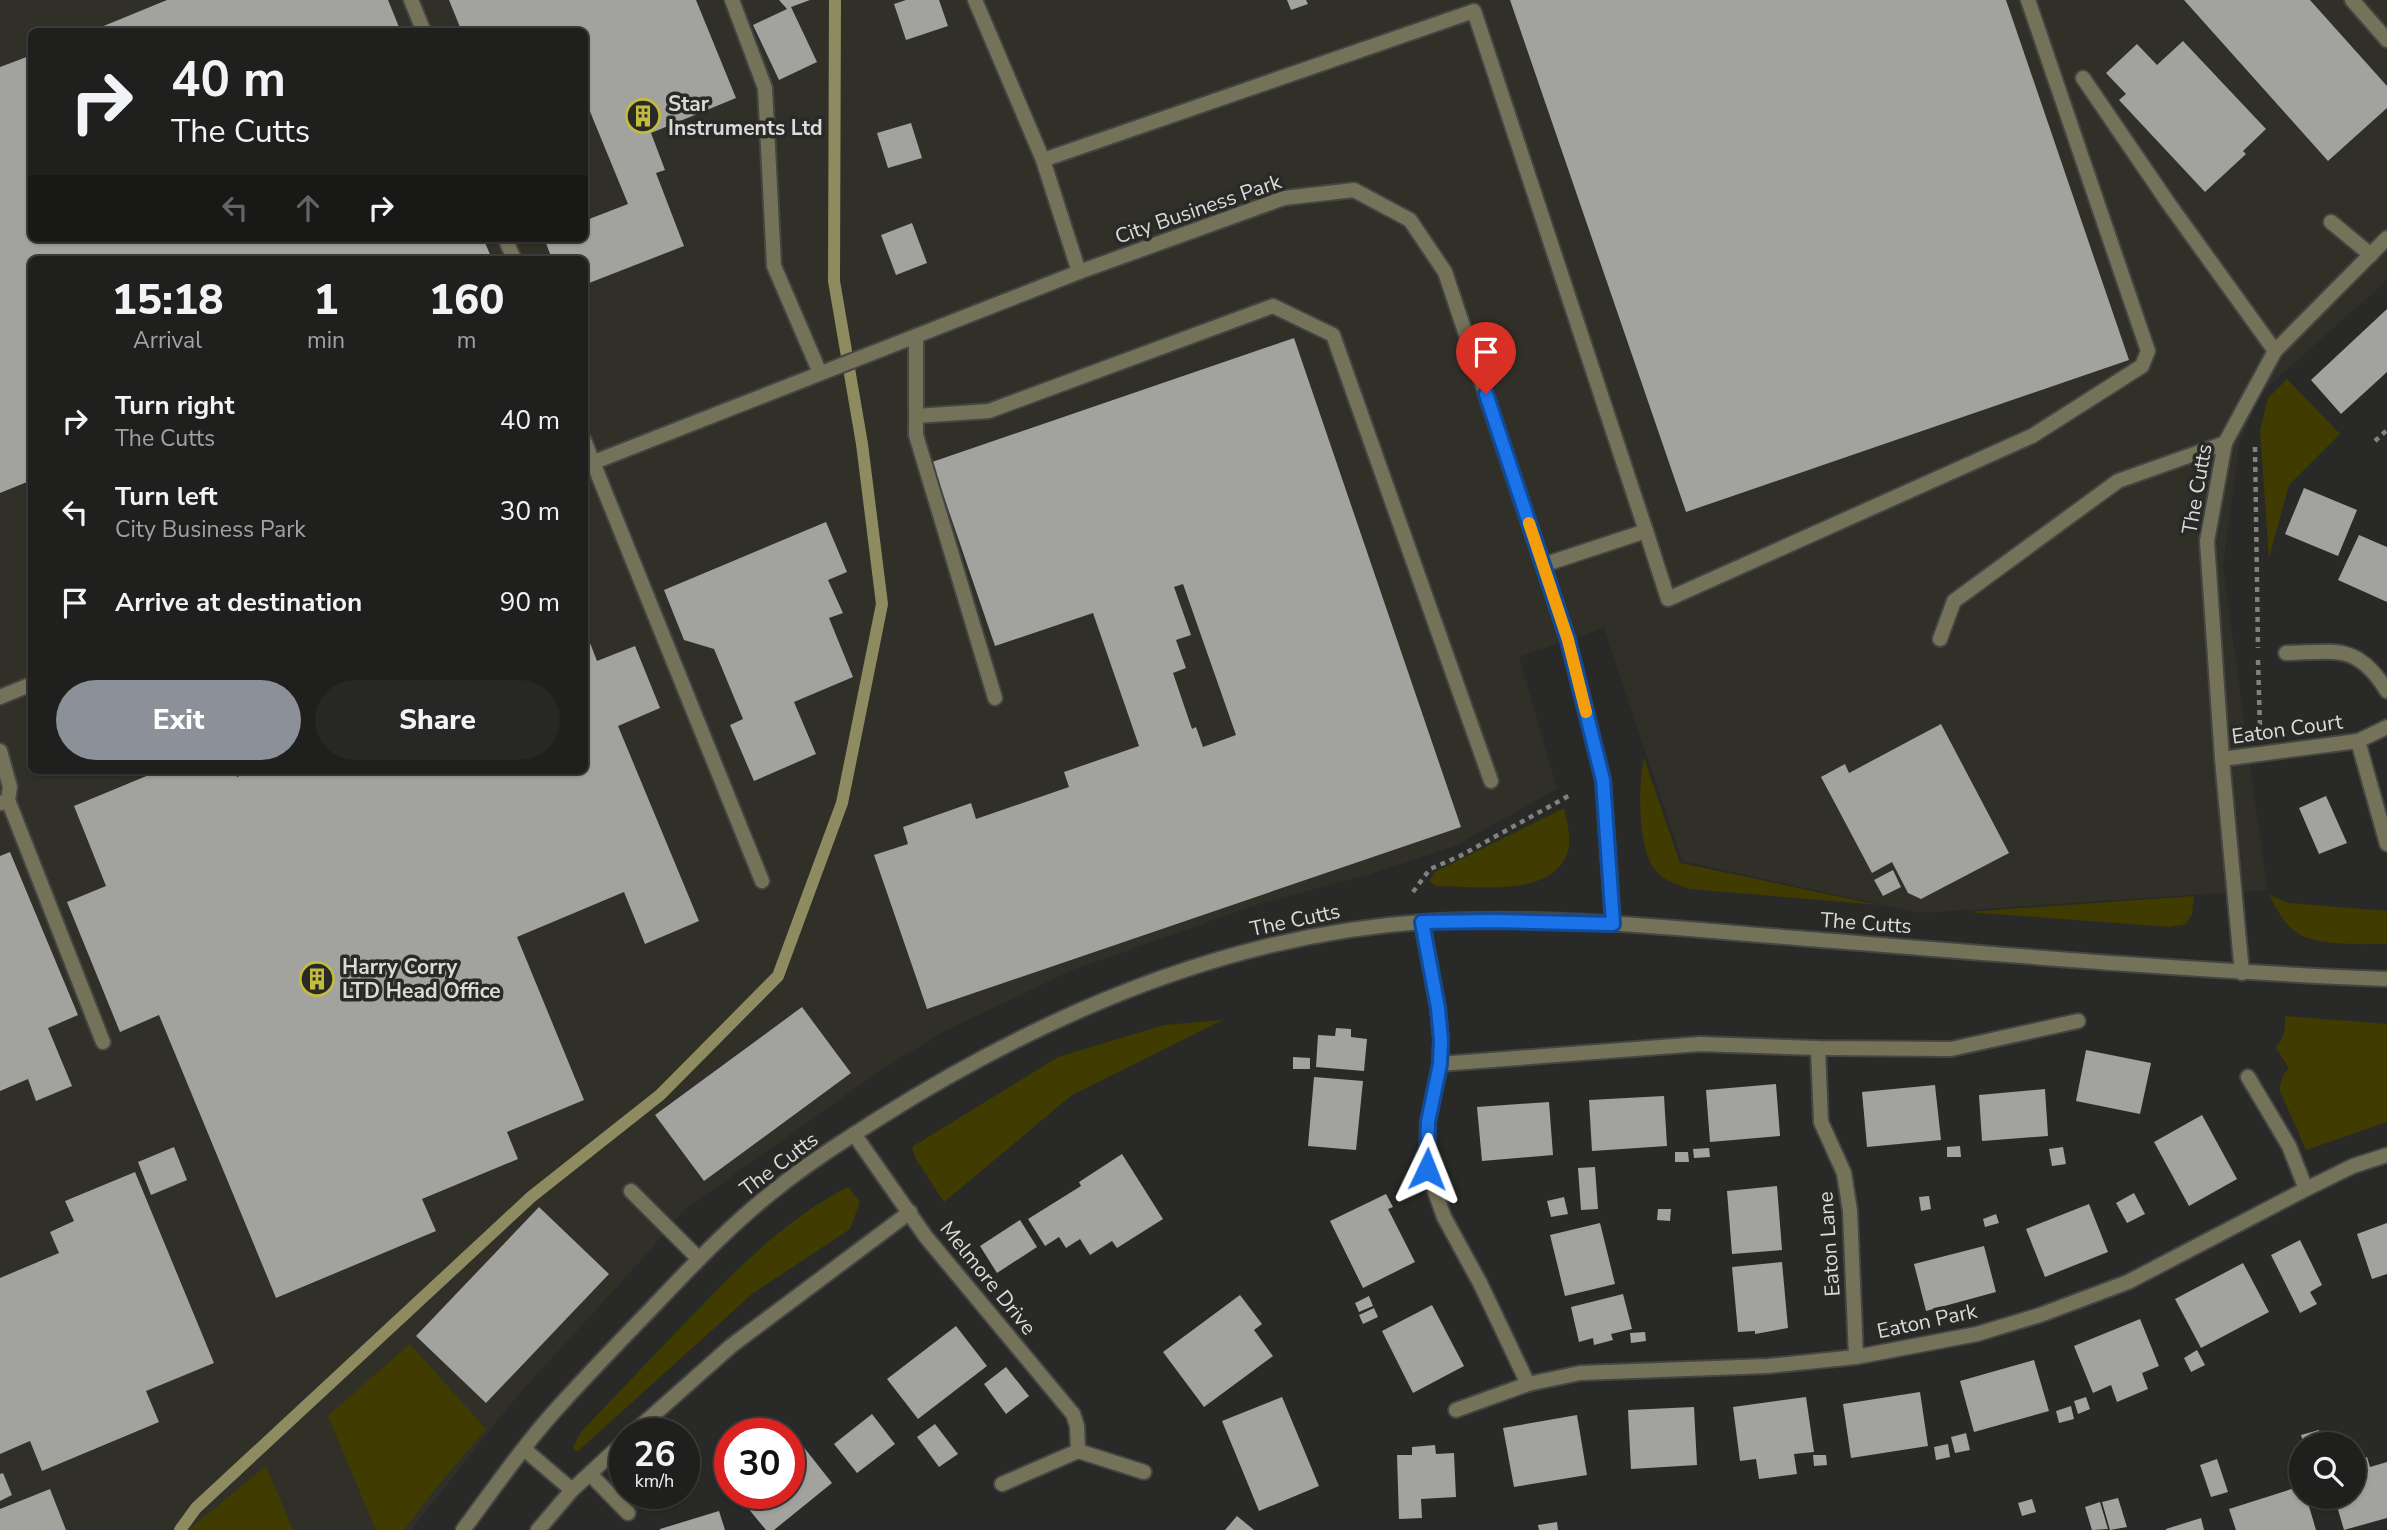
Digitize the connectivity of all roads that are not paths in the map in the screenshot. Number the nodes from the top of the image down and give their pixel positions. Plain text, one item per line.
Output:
1 (411, 0) edge
2 (732, 0) edge
3 (975, 0) edge
4 (2028, 0) edge
5 (2352, 0) edge
6 (422, 28) edge
7 (2387, 40) edge
8 (2083, 78) dead end
9 (1043, 160) junction
10 (2331, 222) dead end
11 (2387, 238) edge
12 (2371, 255) junction
13 (1079, 272) junction
14 (916, 336) junction
15 (2275, 351) junction
16 (820, 373) junction
17 (916, 416) junction
18 (2225, 443) junction
19 (589, 464) edge
20 (1646, 531) junction
21 (1543, 565) junction
22 (1940, 639) dead end
23 (2286, 653) dead end
24 (28, 686) edge
25 (2387, 691) edge
26 (0, 697) edge
27 (995, 698) dead end
28 (2387, 726) edge
29 (2358, 740) junction
30 (0, 751) edge
31 (2222, 759) junction
32 (1491, 781) dead end
33 (4, 802) edge
34 (2387, 844) edge
35 (762, 881) dead end
36 (1422, 922) junction
37 (1613, 924) junction
38 (2242, 973) junction
39 (2387, 979) edge
40 (2078, 1021) dead end
41 (103, 1042) dead end
42 (1818, 1048) junction
43 (1440, 1064) junction
44 (2248, 1077) dead end
45 (854, 1134) junction
46 (2387, 1155) edge
47 (2306, 1189) junction
48 (631, 1191) dead end
49 (909, 1212) junction
50 (699, 1259) junction
51 (1856, 1357) junction
52 (1528, 1384) junction
53 (1456, 1410) dead end
54 (650, 1418) edge
55 (524, 1449) junction
56 (1078, 1451) junction
57 (609, 1456) edge
58 (1144, 1472) dead end
59 (590, 1474) junction
60 (1002, 1485) dead end
61 (572, 1490) junction
62 (628, 1513) dead end
63 (463, 1530) edge
64 (538, 1530) edge

1 - 6 street
2 - 16 street
3 - 9 street
4 - 20 street
5 - 7 street
8 - 15 street
9 - 13 street
9 - 20 street
10 - 12 street
11 - 12 street, The Cutts
12 - 15 street, The Cutts
13 - 14 street, City Business Park
13 - 21 street, City Business Park
14 - 16 street, City Business Park
14 - 17 street
15 - 18 street, The Cutts
16 - 19 street, City Business Park
17 - 27 street
17 - 32 street
18 - 22 street
18 - 31 street, The Cutts
19 - 35 street
20 - 21 street
21 - 37 street, City Business Park
23 - 25 street
24 - 26 street
28 - 29 street, Eaton Court
29 - 31 street, Eaton Court
29 - 34 street, Eaton Court
30 - 33 street
31 - 38 street, The Cutts
33 - 41 street
36 - 37 street, The Cutts
36 - 43 street
36 - 45 street, The Cutts
37 - 38 street, The Cutts
38 - 39 street, The Cutts
40 - 42 street
42 - 43 street
42 - 51 street, Eaton Lane
43 - 52 street
44 - 47 street
45 - 49 street, Melmore Drive
45 - 50 street, The Cutts
46 - 47 street, Eaton Park
47 - 51 street, Eaton Park
48 - 50 street
49 - 54 street
49 - 56 street, Melmore Drive
50 - 55 street, The Cutts
51 - 52 street, Eaton Park
52 - 53 street, Eaton Park
55 - 61 street
55 - 63 street, The Cutts
56 - 58 street
56 - 60 street
57 - 59 street
59 - 61 street
59 - 62 street
61 - 64 street

